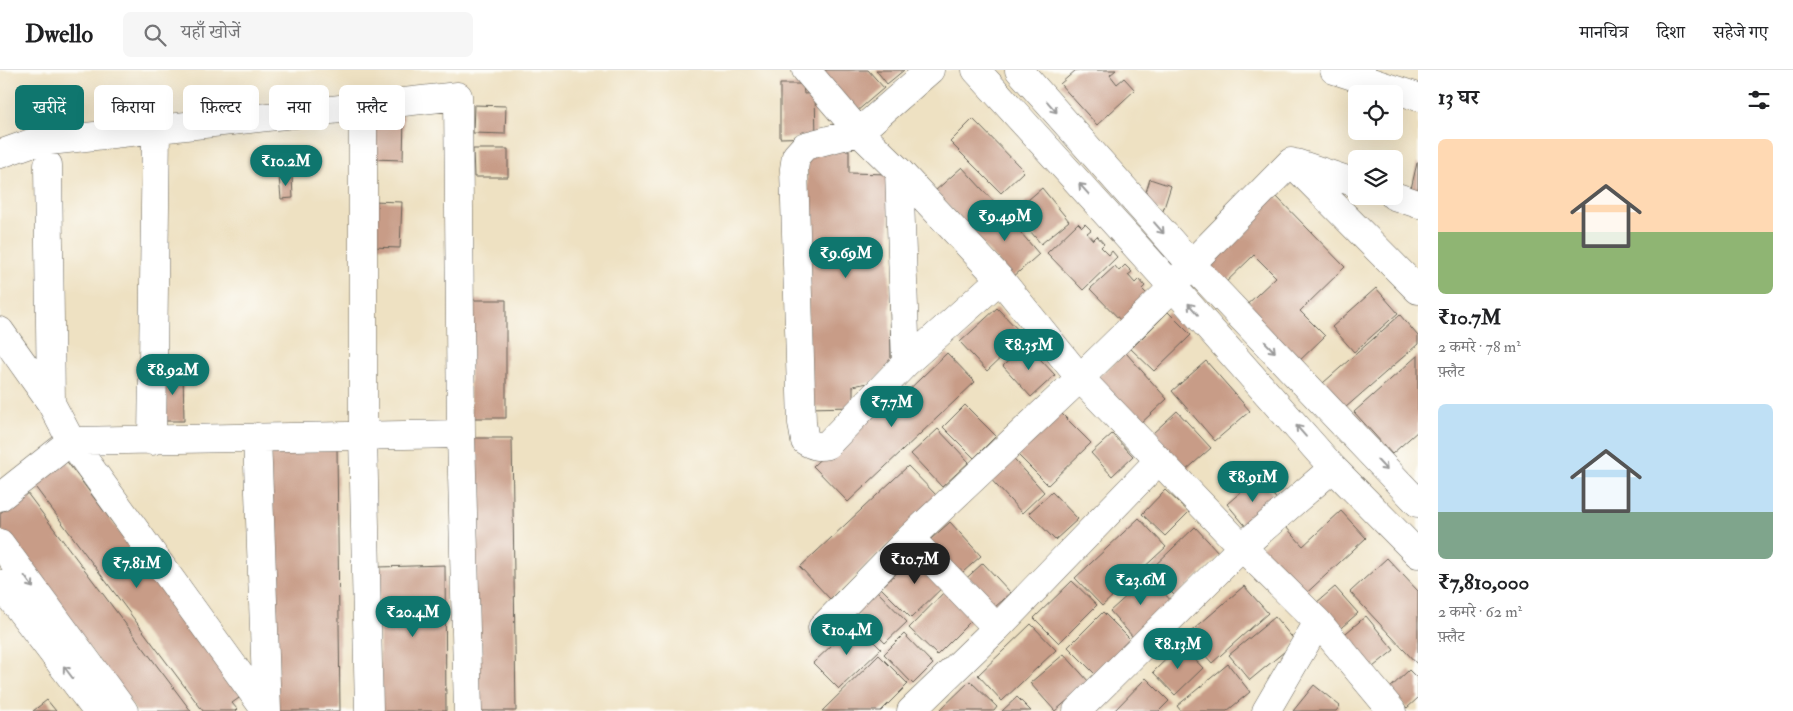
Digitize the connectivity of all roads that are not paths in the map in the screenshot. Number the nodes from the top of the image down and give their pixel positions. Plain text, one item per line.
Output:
1 (806, 70) edge
2 (930, 70) edge
3 (976, 70) edge
4 (1019, 70) edge
5 (1334, 70) edge
6 (1418, 97) edge
7 (405, 102) edge
8 (339, 110) edge
9 (173, 127) edge
10 (147, 130) edge
11 (156, 130) edge
12 (363, 130) edge
13 (859, 132) junction
14 (0, 154) edge
15 (1292, 162) junction
16 (48, 165) dead end
17 (899, 171) junction
18 (1348, 180) edge
19 (1403, 199) edge
20 (1418, 204) edge
21 (1191, 264) junction
22 (1000, 279) junction
23 (1173, 287) junction
24 (1418, 290) edge
25 (0, 331) edge
26 (906, 363) junction
27 (1080, 378) junction
28 (51, 403) junction
29 (461, 434) junction
30 (363, 435) junction
31 (258, 437) junction
32 (70, 441) junction
33 (152, 441) junction
34 (1159, 460) junction
35 (1333, 468) junction
36 (0, 497) edge
37 (1418, 503) edge
38 (910, 538) junction
39 (0, 543) edge
40 (1242, 547) junction
41 (1418, 554) edge
42 (0, 584) edge
43 (1318, 622) junction
44 (822, 628) dead end
45 (997, 628) junction
46 (97, 711) edge
47 (124, 711) edge
48 (266, 711) edge
49 (369, 711) edge
50 (468, 711) edge
51 (911, 711) edge
52 (1077, 711) edge
53 (1266, 711) edge
54 (1392, 711) edge

1 - 13 street
2 - 13 street
23 -> 3 street
4 -> 21 street
5 - 6 street
7 - 29 street
8 - 9 street
10 - 14 street
11 - 33 street
12 - 30 street
13 - 17 street
13 - 26 street
15 - 18 street
15 - 21 street
15 - 24 street
16 - 28 street
17 - 22 street
17 - 26 street
19 - 20 street
21 - 23 street
21 -> 37 street
22 - 26 street
22 - 27 street
23 - 27 street
35 -> 23 street
25 - 28 street
27 - 34 street
27 - 38 street
28 - 32 street
29 - 30 street
29 - 50 street
30 - 31 street
30 - 49 street
31 - 33 street
31 - 48 street
32 - 33 street
32 - 36 street
32 - 48 street
34 - 40 street
34 - 45 street
35 - 40 street
35 - 41 street
38 - 44 street
38 - 45 street
39 -> 47 street
40 - 43 street
40 - 52 street
46 -> 42 street
43 - 53 street
43 - 54 street
45 - 51 street

